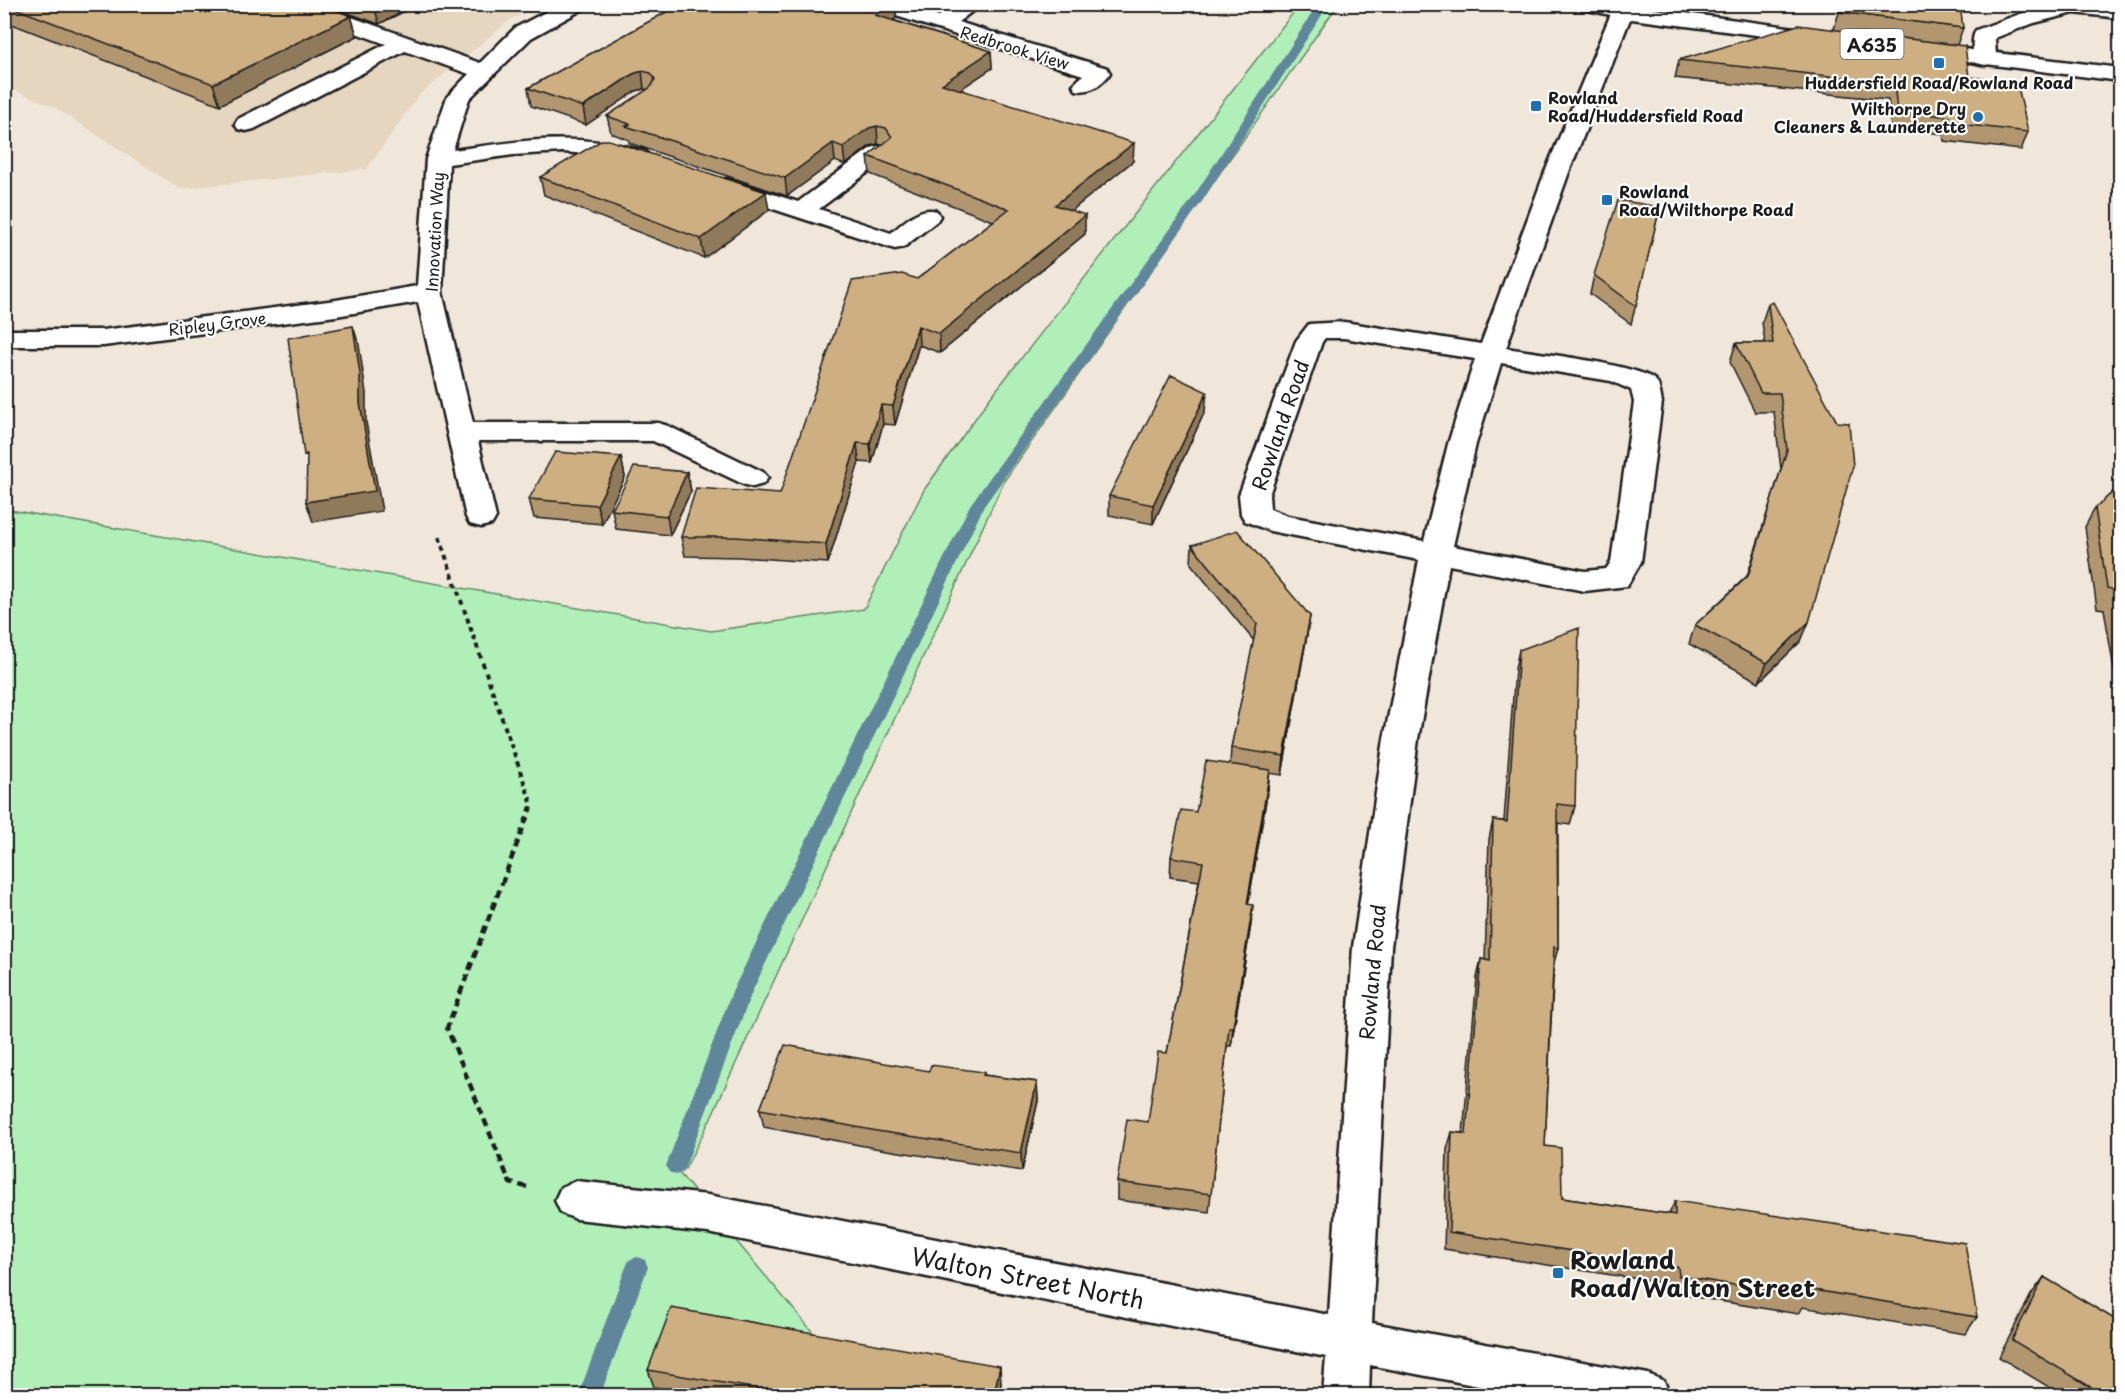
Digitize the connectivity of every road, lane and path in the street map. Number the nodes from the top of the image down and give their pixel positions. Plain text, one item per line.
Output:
1 (294, 4) edge
2 (578, 4) edge
3 (878, 4) edge
4 (972, 4) edge
5 (1586, 4) edge
6 (1625, 8) edge
7 (2121, 12) edge
8 (941, 24) junction
9 (1834, 39) edge
10 (403, 44) junction
11 (1904, 48) edge
12 (1985, 58) junction
13 (483, 72) junction
14 (2121, 75) edge
15 (1084, 85) dead end
16 (246, 124) dead end
17 (603, 125) dead end
18 (582, 144) junction
19 (879, 153) edge
20 (438, 159) junction
21 (660, 164) edge
22 (703, 178) edge
23 (801, 212) junction
24 (928, 216) dead end
25 (429, 292) junction
26 (4, 338) edge
27 (1491, 353) junction
28 (460, 432) junction
29 (753, 478) dead end
30 (481, 517) joint
31 (1437, 553) junction
32 (576, 1200) joint
33 (1348, 1340) junction
34 (1346, 1395) edge
35 (1648, 1395) edge

1 - 10 main road
2 - 13 main road, Innovation Way
3 - 8 main road, Redbrook View
4 - 8 main road
5 - 6 main road, A635
6 - 9 main road, A635
6 - 27 main road, Rowland Road
7 - 12 main road
8 - 15 main road, Redbrook View
10 - 13 main road
10 - 16 main road
11 - 12 main road, A635
12 - 14 main road, A635
13 - 20 main road, Innovation Way
17 - 18 main road
18 - 20 main road
18 - 21 main road
19 - 23 main road
20 - 25 main road, Innovation Way
22 - 23 main road
23 - 24 main road
25 - 26 main road, Ripley Grove
25 - 28 main road, Innovation Way
27 - 31 main road, Rowland Road
27 - 31 main road, Rowland Road
27 - 31 main road, Rowland Road
28 - 29 main road
28 - 30 main road, Innovation Way
30 - 32 path
31 - 33 main road, Rowland Road
32 - 33 main road, Walton Street North
33 - 34 main road, Rowland Road
33 - 35 main road, Walton Street North

